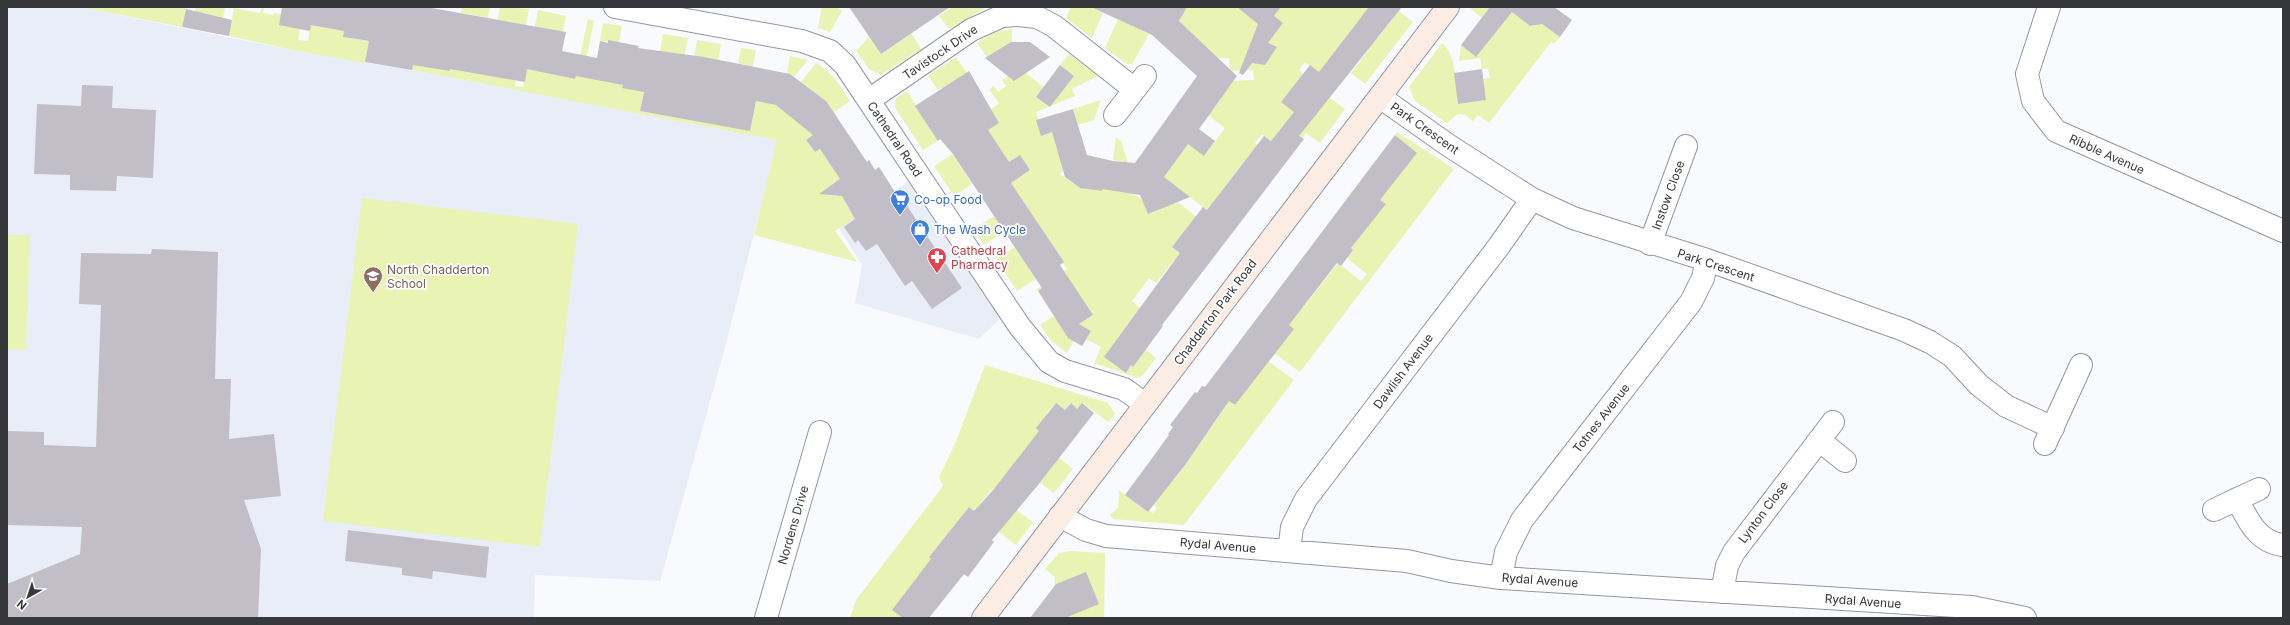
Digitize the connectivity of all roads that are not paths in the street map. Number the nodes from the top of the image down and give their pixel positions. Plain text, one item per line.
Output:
1 (620, 7) edge
2 (1448, 7) edge
3 (2049, 7) edge
4 (1380, 96) junction
5 (869, 100) junction
6 (1115, 115) dead end
7 (1686, 146) dead end
8 (1532, 199) junction
9 (2283, 231) edge
10 (1650, 244) junction
11 (1707, 260) junction
12 (2081, 365) dead end
13 (1145, 404) junction
14 (1833, 422) dead end
15 (820, 432) dead end
16 (1819, 440) junction
17 (1845, 461) dead end
18 (2259, 489) dead end
19 (2237, 499) junction
20 (2214, 510) dead end
21 (1060, 516) junction
22 (2283, 545) edge
23 (1289, 550) junction
24 (1501, 578) junction
25 (1722, 592) junction
26 (766, 618) edge
27 (983, 618) edge
28 (2025, 618) edge

1 - 5 street, Cathedral Road
2 - 4 street, Chadderton Park Road
3 - 9 street, Ribble Avenue
4 - 8 street, Park Crescent
4 - 13 street, Chadderton Park Road
5 - 6 street, Tavistock Drive
5 - 13 street, Cathedral Road
7 - 10 street, Instow Close
8 - 10 street, Park Crescent
8 - 23 street, Dawlish Avenue
10 - 11 street, Park Crescent
11 - 12 street, Park Crescent
11 - 24 street, Totnes Avenue
13 - 21 street, Chadderton Park Road
14 - 16 street, Lynton Close
15 - 26 street, Nordens Drive
16 - 17 street
16 - 25 street, Lynton Close
18 - 19 street
19 - 20 street
19 - 22 street
21 - 23 street, Rydal Avenue
21 - 27 street, Chadderton Park Road
23 - 24 street, Rydal Avenue
24 - 25 street, Rydal Avenue
25 - 28 street, Rydal Avenue

